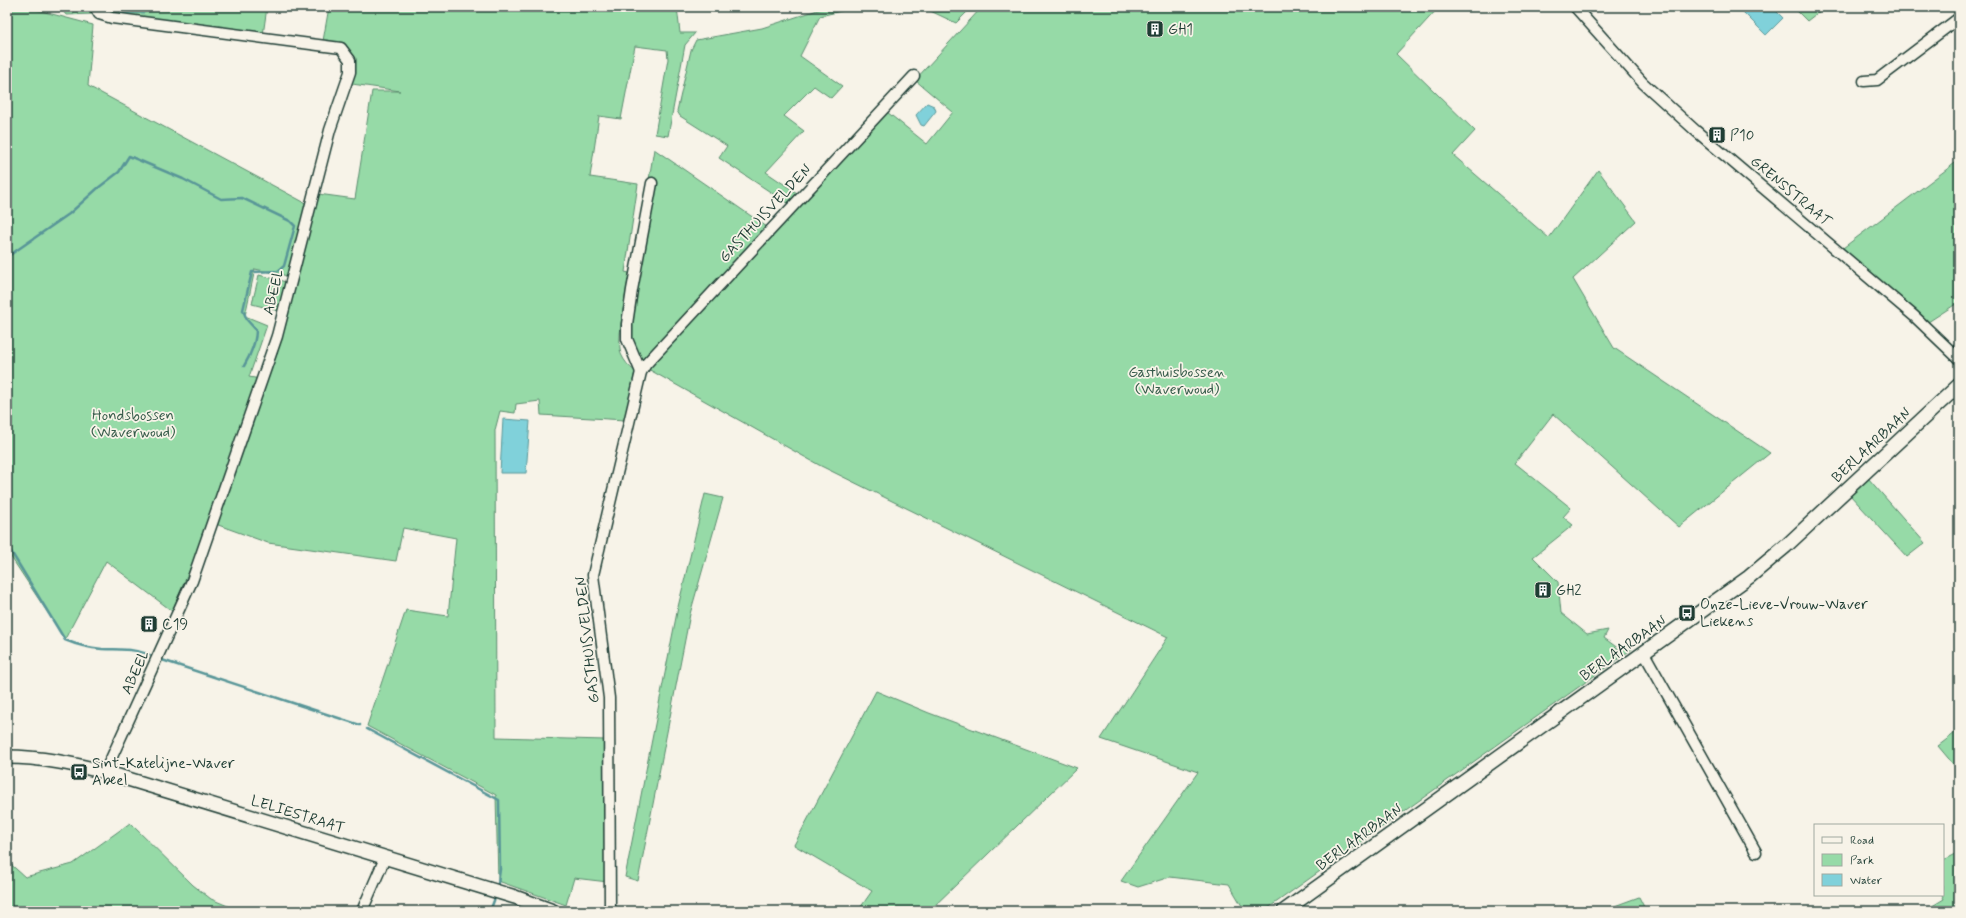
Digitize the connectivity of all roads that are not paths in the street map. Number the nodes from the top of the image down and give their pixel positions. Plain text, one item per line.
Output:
1 (95, 7) edge
2 (1575, 7) edge
3 (1959, 18) edge
4 (914, 76) dead end
5 (1864, 81) dead end
6 (652, 183) dead end
7 (1959, 359) edge
8 (641, 372) junction
9 (1959, 385) edge
10 (1644, 653) junction
11 (7, 757) edge
12 (106, 772) junction
13 (1756, 852) dead end
14 (385, 858) junction
15 (362, 911) edge
16 (553, 911) edge
17 (610, 911) edge
18 (1284, 911) edge

1 - 12 street, ABEEL
2 - 7 street, GRENSSTRAAT
3 - 5 street
4 - 8 street, GASTHUISVELDEN
6 - 8 street
8 - 17 street, GASTHUISVELDEN
9 - 10 street, BERLAARBAAN
10 - 13 street
10 - 18 street, BERLAARBAAN
11 - 12 street, LELIESTRAAT
12 - 14 street, LELIESTRAAT
14 - 15 street
14 - 16 street, LELIESTRAAT

